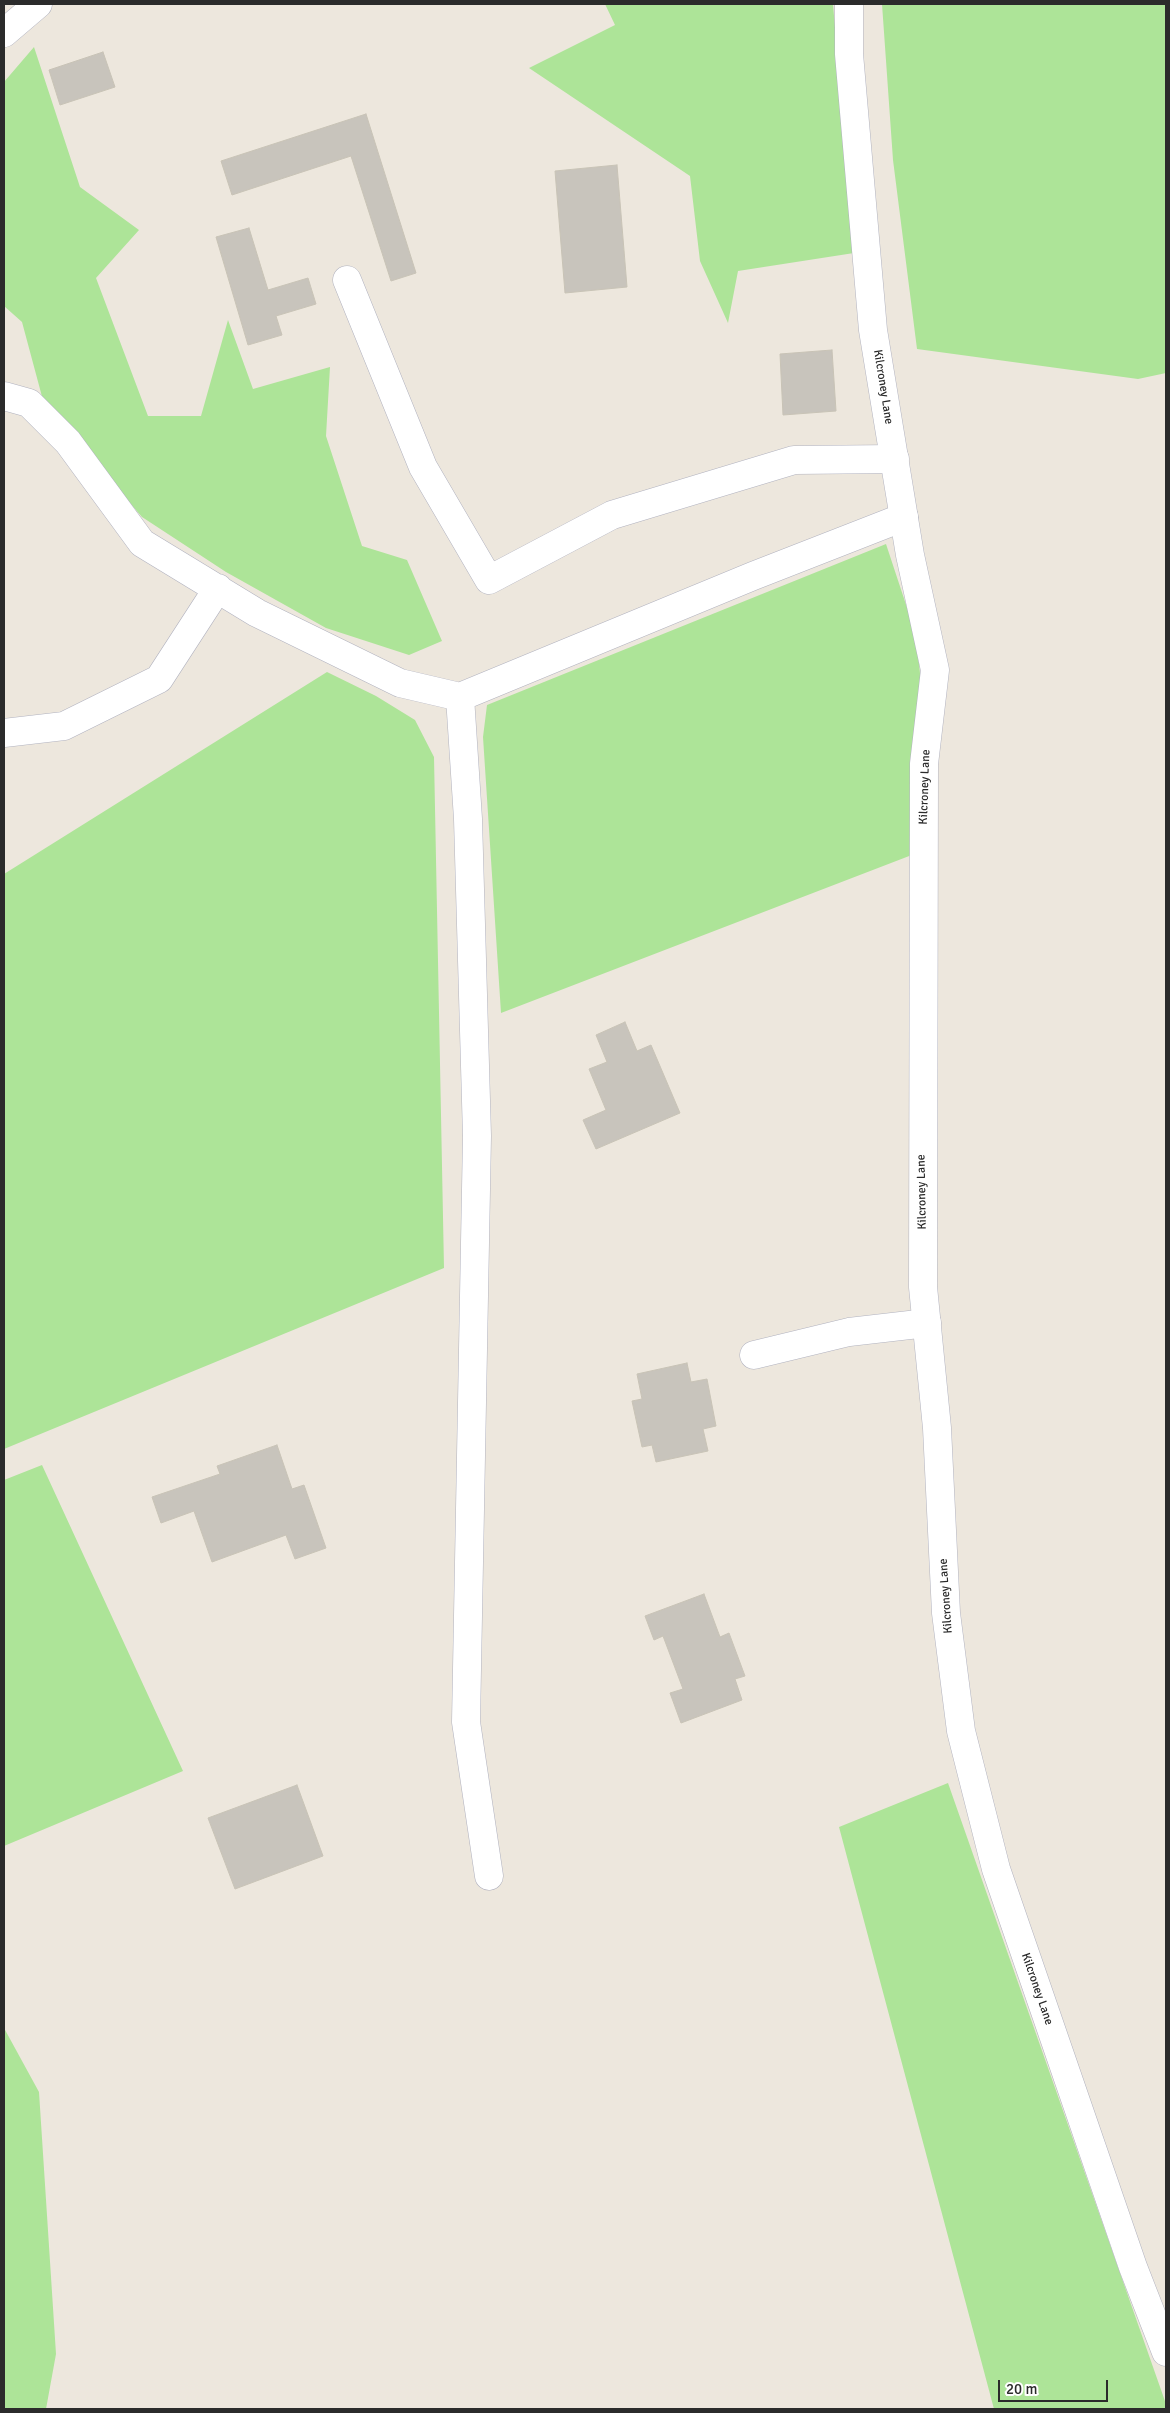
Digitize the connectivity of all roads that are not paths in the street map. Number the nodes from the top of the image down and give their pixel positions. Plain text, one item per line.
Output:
1 (38, 4) edge
2 (849, 4) edge
3 (4, 33) edge
4 (347, 280) dead end
5 (4, 396) edge
6 (895, 459) junction
7 (904, 517) junction
8 (218, 588) junction
9 (460, 697) junction
10 (4, 733) edge
11 (927, 1323) junction
12 (754, 1356) dead end
13 (489, 1876) dead end
14 (1166, 2352) edge

1 - 3 street
2 - 6 street, Kilcroney Lane
4 - 6 street
5 - 8 street
6 - 7 street, Kilcroney Lane
7 - 9 street
7 - 11 street, Kilcroney Lane
8 - 9 street
8 - 10 street
9 - 13 street
11 - 12 street
11 - 14 street, Kilcroney Lane

